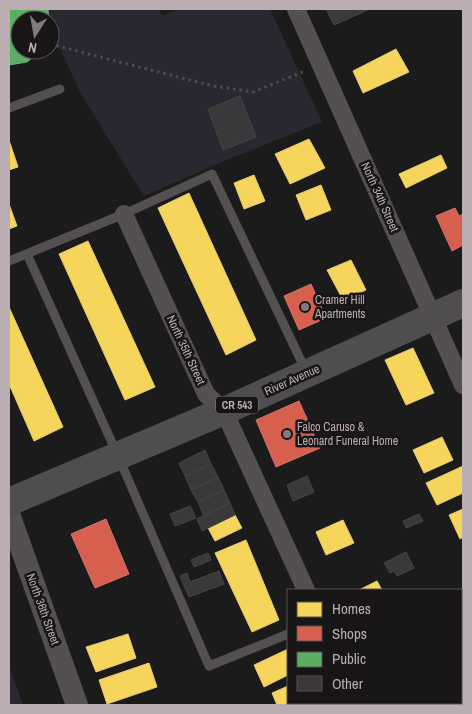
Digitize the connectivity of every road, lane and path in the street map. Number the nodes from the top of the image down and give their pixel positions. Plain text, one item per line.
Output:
1 (296, 9) edge
2 (60, 47) edge
3 (322, 65) junction
4 (60, 89) dead end
5 (9, 108) edge
6 (124, 214) junction
7 (27, 254) junction
8 (9, 261) edge
9 (463, 303) edge
10 (432, 316) junction
11 (307, 373) junction
12 (463, 385) edge
13 (224, 411) junction
14 (118, 456) junction
15 (9, 502) edge
16 (9, 514) edge
17 (306, 589) edge
18 (287, 634) edge
19 (77, 705) edge

1 - 3 street, North 34th Street
2 - 3 path
3 - 10 street, North 34th Street
4 - 5 lane
6 - 7 lane
6 - 11 lane
6 - 13 street, North 35th Street
7 - 8 lane
7 - 14 lane
9 - 10 main road, River Avenue / CR 543
10 - 11 main road, River Avenue / CR 543
10 - 12 street, North 34th Street
11 - 13 main road, River Avenue / CR 543
13 - 14 main road, River Avenue / CR 543
13 - 17 street, North 35th Street
14 - 15 main road, River Avenue / CR 543
14 - 18 lane
16 - 19 street, North 36th Street

